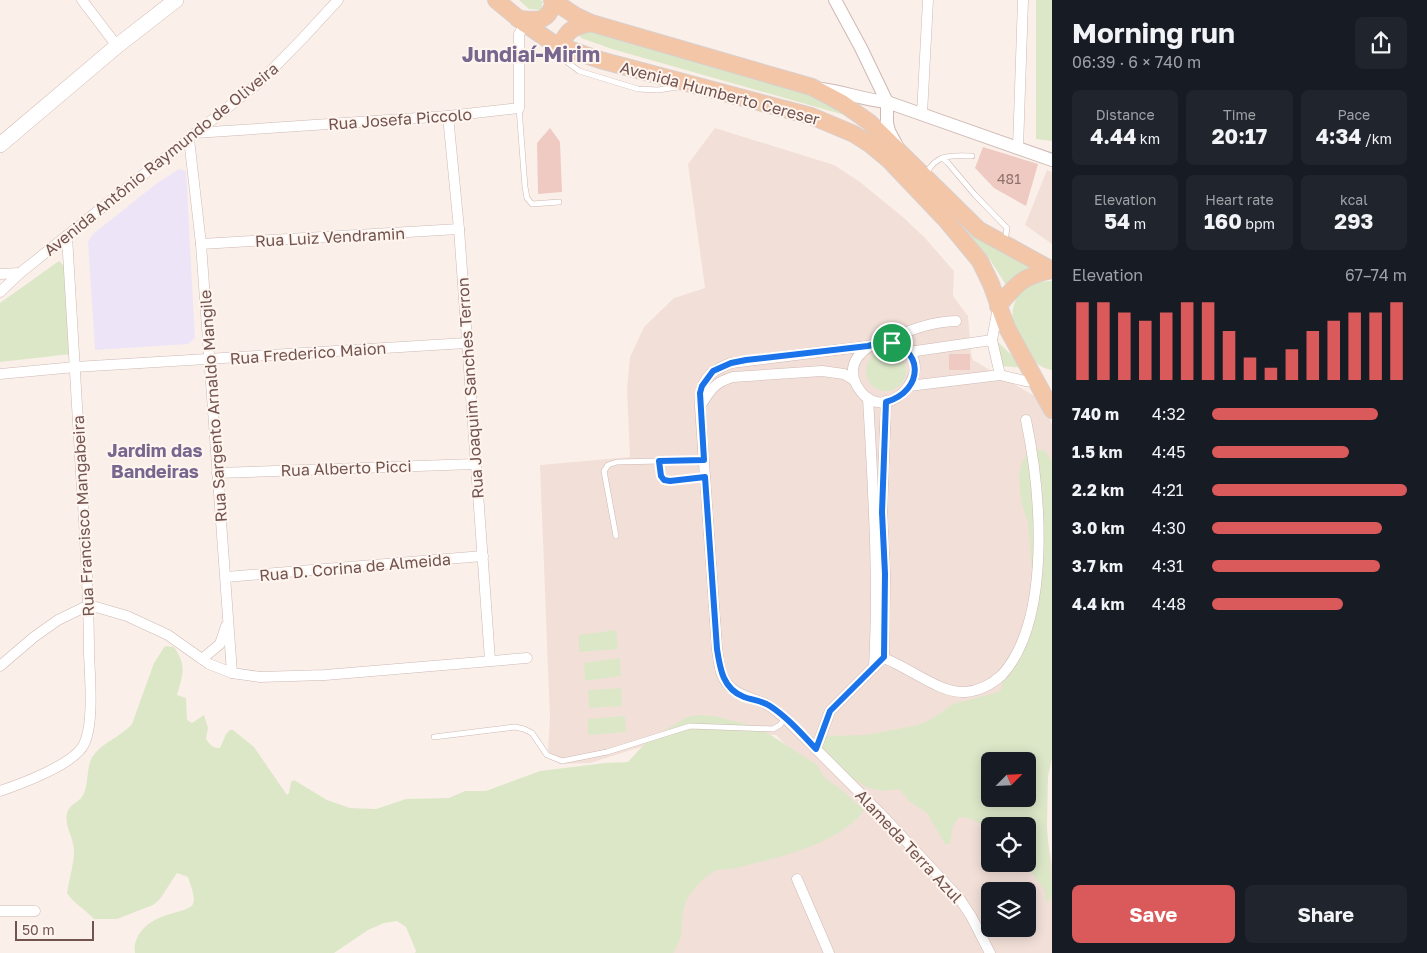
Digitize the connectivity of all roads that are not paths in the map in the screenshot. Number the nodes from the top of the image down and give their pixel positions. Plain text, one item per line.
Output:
1 (82, 0) edge
2 (176, 0) edge
3 (338, 0) edge
4 (835, 0) edge
5 (928, 0) edge
6 (1023, 0) edge
7 (494, 1) edge
8 (553, 1) edge
9 (522, 21) junction
10 (591, 23) junction
11 (555, 43) junction
12 (117, 46) junction
13 (812, 87) junction
14 (887, 102) junction
15 (519, 108) junction
16 (922, 114) junction
17 (448, 116) junction
18 (192, 136) junction
19 (0, 145) edge
20 (1018, 148) junction
21 (900, 152) junction
22 (972, 156) dead end
23 (942, 158) junction
24 (1052, 160) edge
25 (924, 177) junction
26 (559, 202) dead end
27 (458, 229) junction
28 (67, 236) junction
29 (1001, 243) junction
30 (201, 244) junction
31 (1052, 270) edge
32 (20, 273) junction
33 (0, 274) edge
34 (0, 292) edge
35 (998, 306) junction
36 (956, 321) dead end
37 (992, 340) junction
38 (882, 342) junction
39 (466, 343) junction
40 (868, 346) junction
41 (909, 352) junction
42 (208, 359) junction
43 (75, 367) junction
44 (0, 374) edge
45 (1000, 375) junction
46 (854, 380) junction
47 (1044, 381) edge
48 (909, 386) junction
49 (868, 398) junction
50 (886, 402) junction
51 (700, 406) junction
52 (1052, 410) edge
53 (1026, 420) dead end
54 (704, 460) junction
55 (659, 461) junction
56 (475, 464) junction
57 (217, 473) junction
58 (705, 477) junction
59 (616, 536) dead end
60 (483, 556) junction
61 (226, 577) junction
62 (89, 605) junction
63 (228, 617) junction
64 (879, 656) junction
65 (528, 658) dead end
66 (202, 659) junction
67 (490, 660) junction
68 (0, 666) edge
69 (232, 673) junction
70 (785, 718) junction
71 (434, 737) dead end
72 (816, 749) junction
73 (0, 791) edge
74 (797, 879) dead end
75 (35, 910) dead end
76 (0, 911) edge
77 (829, 953) edge
78 (990, 953) edge

1 - 12 street
2 - 12 main road
3 - 18 street, Avenida Antônio Raymundo de Oliveira
4 - 14 street
5 - 16 street
6 - 20 street
7 - 9 main road, Avenida Humberto Cereser
8 - 9 main road
8 - 10 main road, Avenida Humberto Cereser
9 - 11 main road, Avenida Humberto Cereser
9 - 15 street
10 - 11 main road
10 - 13 main road, Avenida Humberto Cereser
11 - 35 main road, Avenida Humberto Cereser
12 - 19 main road
13 - 14 street
13 - 21 main road, Avenida Humberto Cereser
14 - 16 street
14 - 21 street
15 - 17 street, Rua Josefa Piccolo
15 - 26 lane
16 - 20 street
17 - 18 street, Rua Josefa Piccolo
17 - 27 street, Rua Joaquim Sanches Terron
18 - 28 street, Avenida Antônio Raymundo de Oliveira
18 - 30 street, Rua Sargento Arnaldo Mangile
20 - 24 street
21 - 25 main road, Avenida Humberto Cereser
22 - 23 lane
23 - 25 lane
23 - 29 lane
25 - 29 main road, Avenida Humberto Cereser
27 - 30 street, Rua Luiz Vendramin
27 - 39 street, Rua Joaquim Sanches Terron
28 - 32 street, Avenida Antônio Raymundo de Oliveira
28 - 43 street, Rua Francisco Mangabeira
29 - 31 main road, Avenida Humberto Cereser
30 - 42 street, Rua Sargento Arnaldo Mangile
31 - 35 main road
32 - 33 street
32 - 34 street, Avenida Antônio Raymundo de Oliveira
35 - 37 street
35 - 47 main road, Avenida Humberto Cereser
36 - 38 street
37 - 41 street
37 - 45 street
38 - 40 street
38 - 41 street
39 - 42 street, Rua Frederico Maion
39 - 56 street, Rua Joaquim Sanches Terron
40 - 46 street
40 - 51 street, Alameda Terra Azul
41 - 48 street
42 - 43 street, Rua Frederico Maion
42 - 57 street, Rua Sargento Arnaldo Mangile
43 - 44 street, Rua Frederico Maion
43 - 62 street, Rua Francisco Mangabeira
45 - 47 street
45 - 48 street
46 - 49 street
46 - 51 street
47 - 52 main road, Avenida Humberto Cereser
48 - 50 street
49 - 50 street
49 - 64 street
50 - 64 street
51 - 54 street, Alameda Terra Azul
53 - 64 street
54 - 55 lane
54 - 58 street, Alameda Terra Azul
55 - 58 lane
55 - 59 lane
56 - 57 street, Rua Alberto Picci
56 - 60 street, Rua Joaquim Sanches Terron
57 - 61 street, Rua Sargento Arnaldo Mangile
58 - 70 street, Alameda Terra Azul
60 - 61 street, Rua D. Corina de Almeida
60 - 67 street, Rua Joaquim Sanches Terron
61 - 63 street, Rua Sargento Arnaldo Mangile
62 - 66 street
62 - 68 street
62 - 73 street, Rua Francisco Mangabeira
63 - 66 street
63 - 69 street, Rua Sargento Arnaldo Mangile
64 - 72 street
65 - 67 street
66 - 69 street
67 - 69 street
70 - 71 lane
70 - 72 street, Alameda Terra Azul
72 - 78 street, Alameda Terra Azul
74 - 77 street
75 - 76 street

